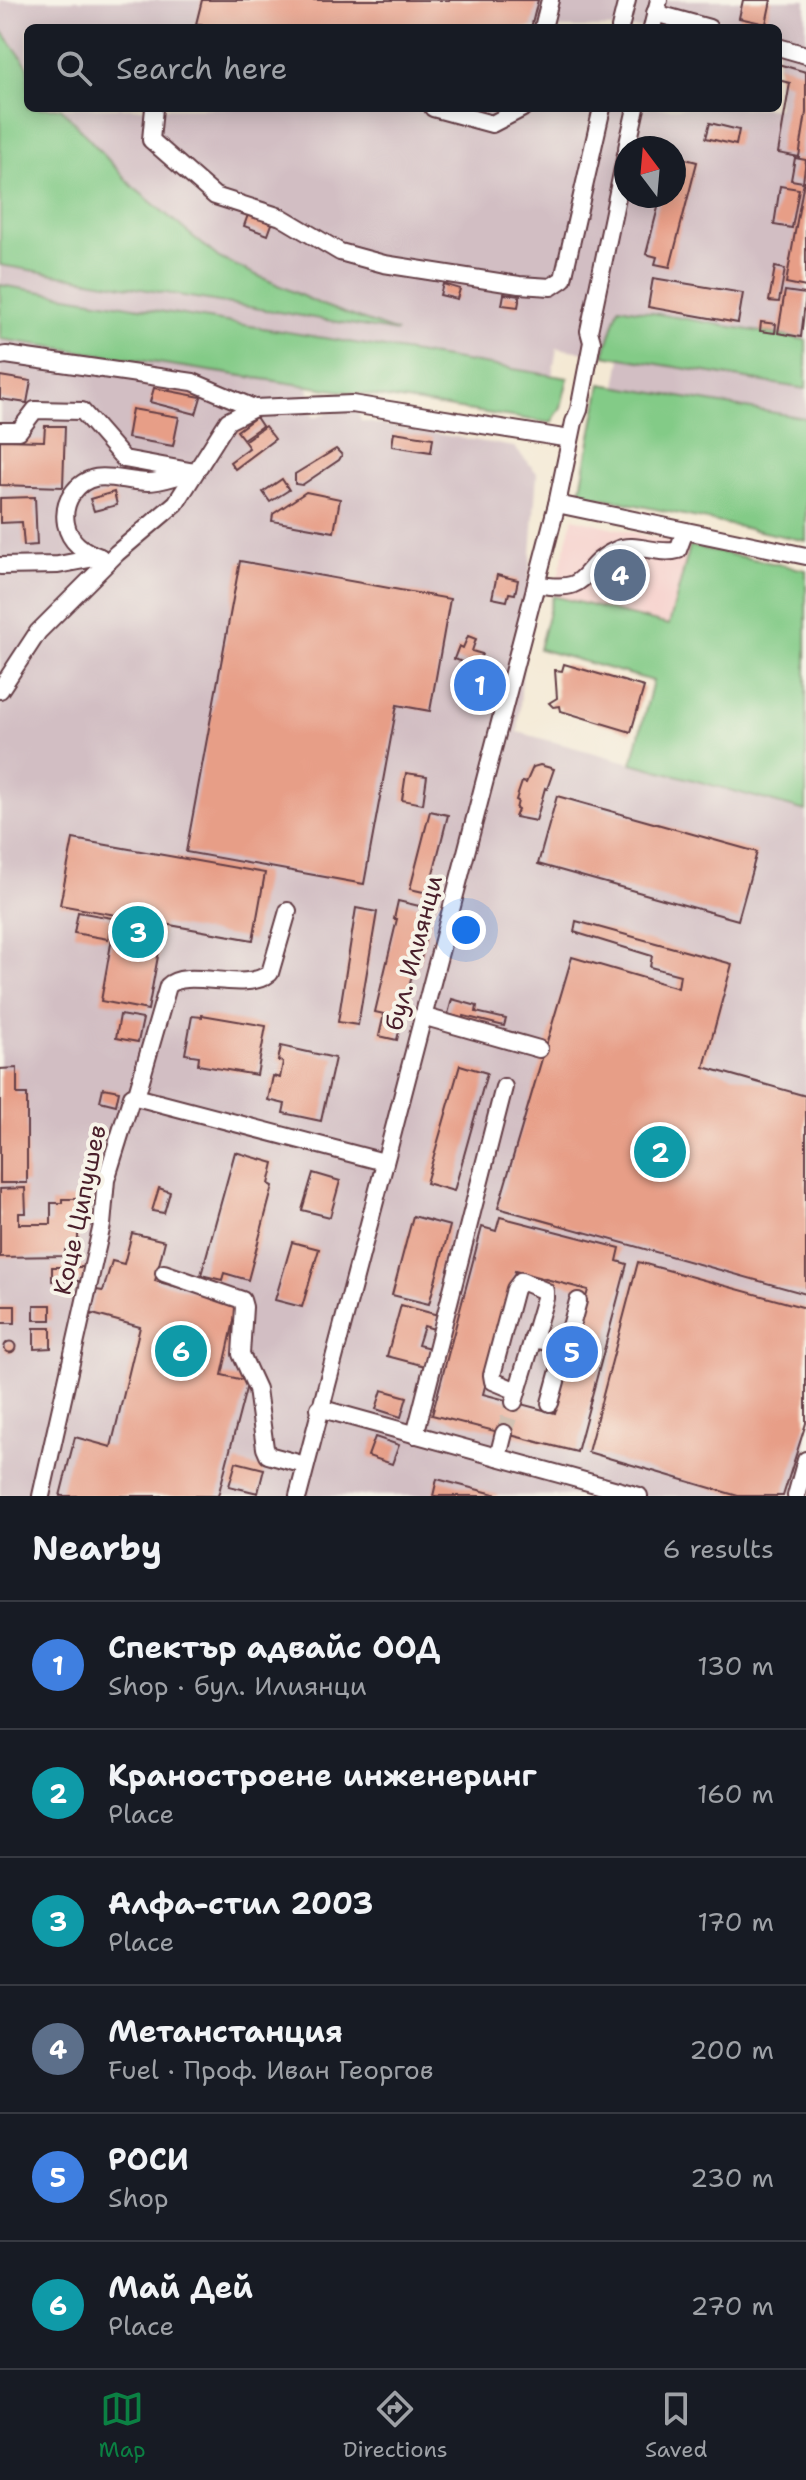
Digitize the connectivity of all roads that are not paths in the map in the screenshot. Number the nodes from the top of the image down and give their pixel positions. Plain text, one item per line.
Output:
1 (550, 0) edge
2 (627, 0) edge
3 (655, 14) edge
4 (544, 24) edge
5 (621, 24) edge
6 (694, 24) edge
7 (782, 48) edge
8 (806, 55) edge
9 (154, 112) edge
10 (448, 112) edge
11 (515, 112) edge
12 (601, 112) edge
13 (635, 112) edge
14 (630, 136) edge
15 (615, 208) edge
16 (0, 356) edge
17 (254, 408) junction
18 (572, 430) junction
19 (0, 431) edge
20 (195, 472) junction
21 (557, 504) junction
22 (685, 531) junction
23 (109, 555) junction
24 (806, 556) edge
25 (0, 566) edge
26 (536, 584) junction
27 (0, 690) edge
28 (288, 911) dead end
29 (422, 1016) junction
30 (539, 1049) dead end
31 (504, 1087) dead end
32 (134, 1097) junction
33 (384, 1162) junction
34 (164, 1273) dead end
35 (578, 1301) dead end
36 (533, 1338) junction
37 (565, 1348) junction
38 (550, 1403) dead end
39 (319, 1408) junction
40 (504, 1433) tunnel mouth
41 (415, 1435) junction
42 (498, 1457) junction
43 (806, 1460) edge
44 (305, 1465) junction
45 (41, 1496) edge
46 (298, 1496) edge
47 (639, 1496) edge
48 (796, 1496) edge

1 - 4 street
2 - 5 street
3 - 6 street
7 - 8 street
9 - 12 street
10 - 11 street
13 - 14 street, бул. Илиянци
15 - 18 street, бул. Илиянци
16 - 17 street
17 - 18 street
17 - 20 street
18 - 21 street, бул. Илиянци
19 - 20 street
20 - 23 street
20 - 23 street
21 - 22 street
21 - 26 street, бул. Илиянци
22 - 24 street
22 - 26 street
23 - 25 street
23 - 27 street
26 - 29 street, бул. Илиянци
28 - 32 street, Коце Ципушев
29 - 30 street
29 - 33 street, бул. Илиянци
31 - 41 street
32 - 33 street
32 - 45 street, Коце Ципушев
33 - 39 street, бул. Илиянци
34 - 44 street
35 - 37 street
36 - 36 street
36 - 37 street
37 - 38 street
39 - 41 street
39 - 44 street, бул. Илиянци
40 - 42 street
41 - 42 street
42 - 47 street
43 - 48 street
44 - 46 street, бул. Илиянци

